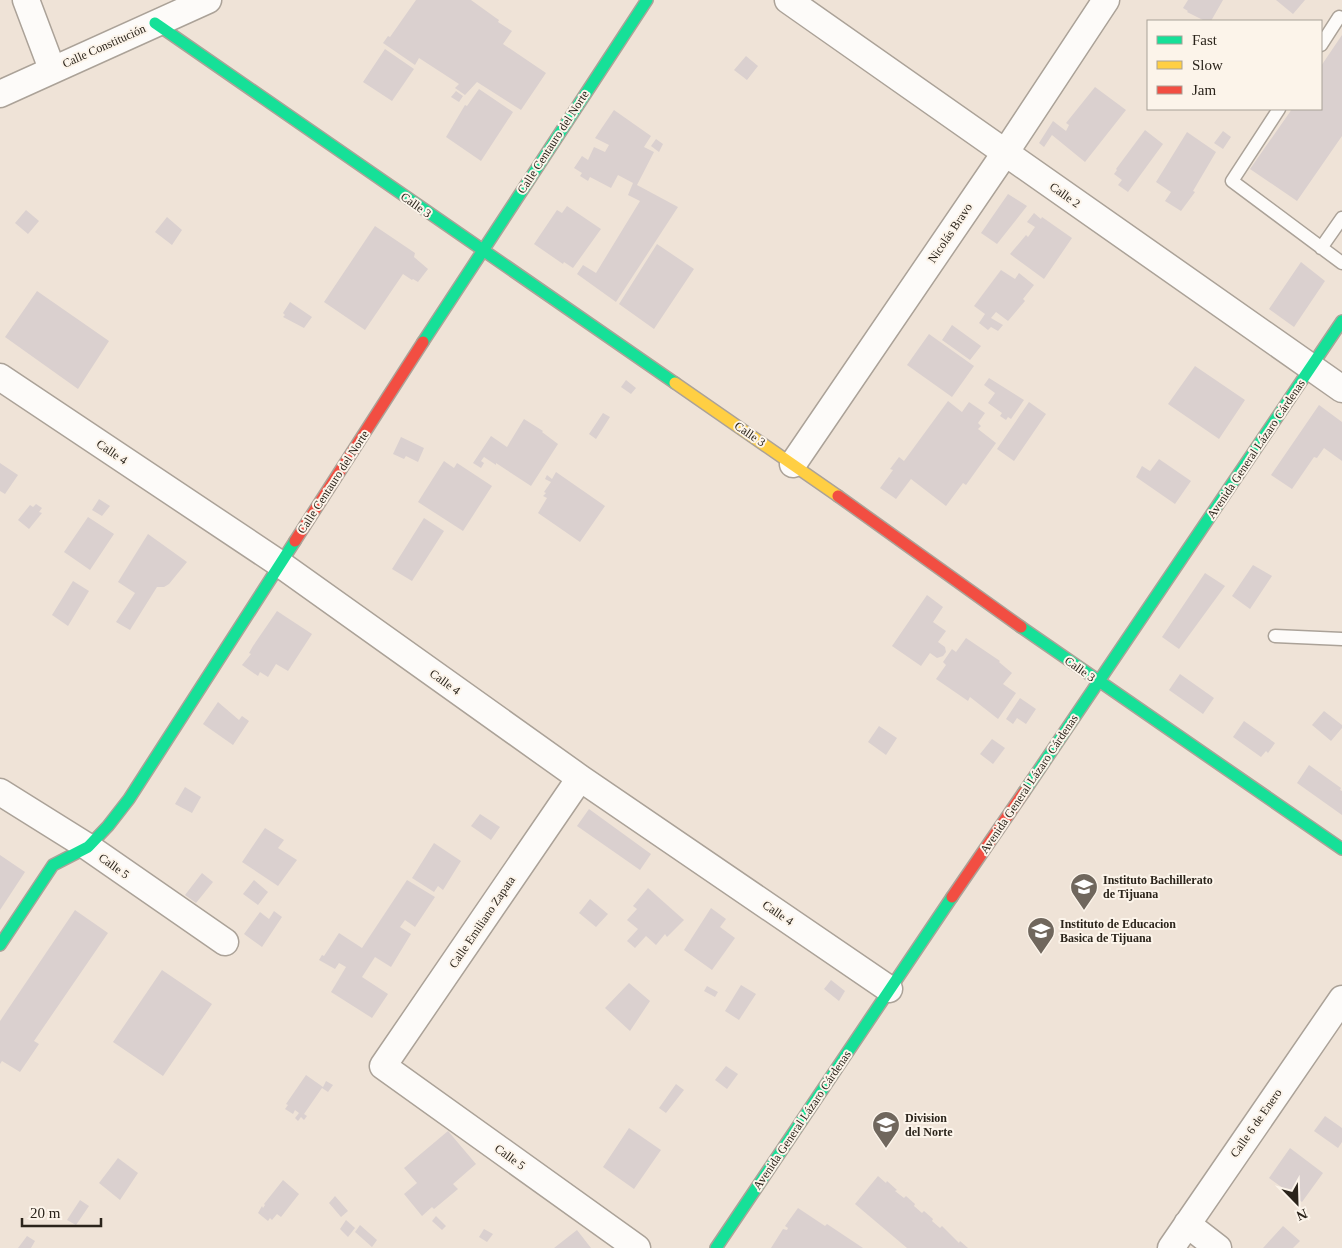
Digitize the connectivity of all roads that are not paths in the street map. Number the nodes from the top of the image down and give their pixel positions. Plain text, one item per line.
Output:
1 (26, 0) edge
2 (208, 0) edge
3 (647, 0) edge
4 (788, 0) edge
5 (1106, 0) edge
6 (1339, 17) dead end
7 (155, 23) junction
8 (1322, 43) edge
9 (52, 69) junction
10 (0, 94) edge
11 (1278, 110) edge
12 (1005, 153) junction
13 (1342, 218) edge
14 (1321, 248) junction
15 (482, 251) junction
16 (1342, 263) edge
17 (1342, 321) edge
18 (1310, 367) junction
19 (0, 377) edge
20 (1342, 389) edge
21 (793, 464) junction
22 (280, 564) junction
23 (1275, 636) dead end
24 (1342, 639) edge
25 (1099, 682) junction
26 (580, 778) junction
27 (0, 792) edge
28 (88, 848) junction
29 (1342, 849) edge
30 (226, 942) dead end
31 (0, 945) edge
32 (889, 989) junction
33 (1342, 999) edge
34 (383, 1066) joint
35 (1187, 1224) junction
36 (637, 1248) edge
37 (716, 1248) edge
38 (1171, 1248) edge
39 (1218, 1248) edge

1 - 9 street
2 - 7 street, Calle Constitución
3 - 15 street, Calle Centauro del Norte
4 - 12 street, Calle 2
5 - 12 street, Nicolás Bravo
6 - 8 lane
7 - 9 street, Calle Constitución
7 - 15 street, Calle 3
9 - 10 street, Calle Constitución
11 - 14 lane
12 - 18 street, Calle 2
12 - 21 street, Nicolás Bravo
13 - 14 lane
14 - 16 lane
15 - 21 street, Calle 3
15 - 22 street, Calle Centauro del Norte
17 - 18 street, Avenida General Lázaro Cárdenas
18 - 20 street, Calle 2
18 - 25 street, Avenida General Lázaro Cárdenas
19 - 22 street, Calle 4
21 - 25 street, Calle 3
22 - 26 street, Calle 4
22 - 28 street, Calle Centauro del Norte
23 - 24 lane
25 - 29 street, Calle 3
25 - 32 street, Avenida General Lázaro Cárdenas
26 - 32 street, Calle 4
26 - 34 street, Calle Emiliano Zapata
27 - 28 street, Calle 5
28 - 30 street, Calle 5
28 - 31 street, Calle Centauro del Norte
32 - 37 street, Avenida General Lázaro Cárdenas
33 - 35 street, Calle 6 de Enero
34 - 36 street, Calle 5
35 - 38 street, Calle 6 de Enero
35 - 39 street

